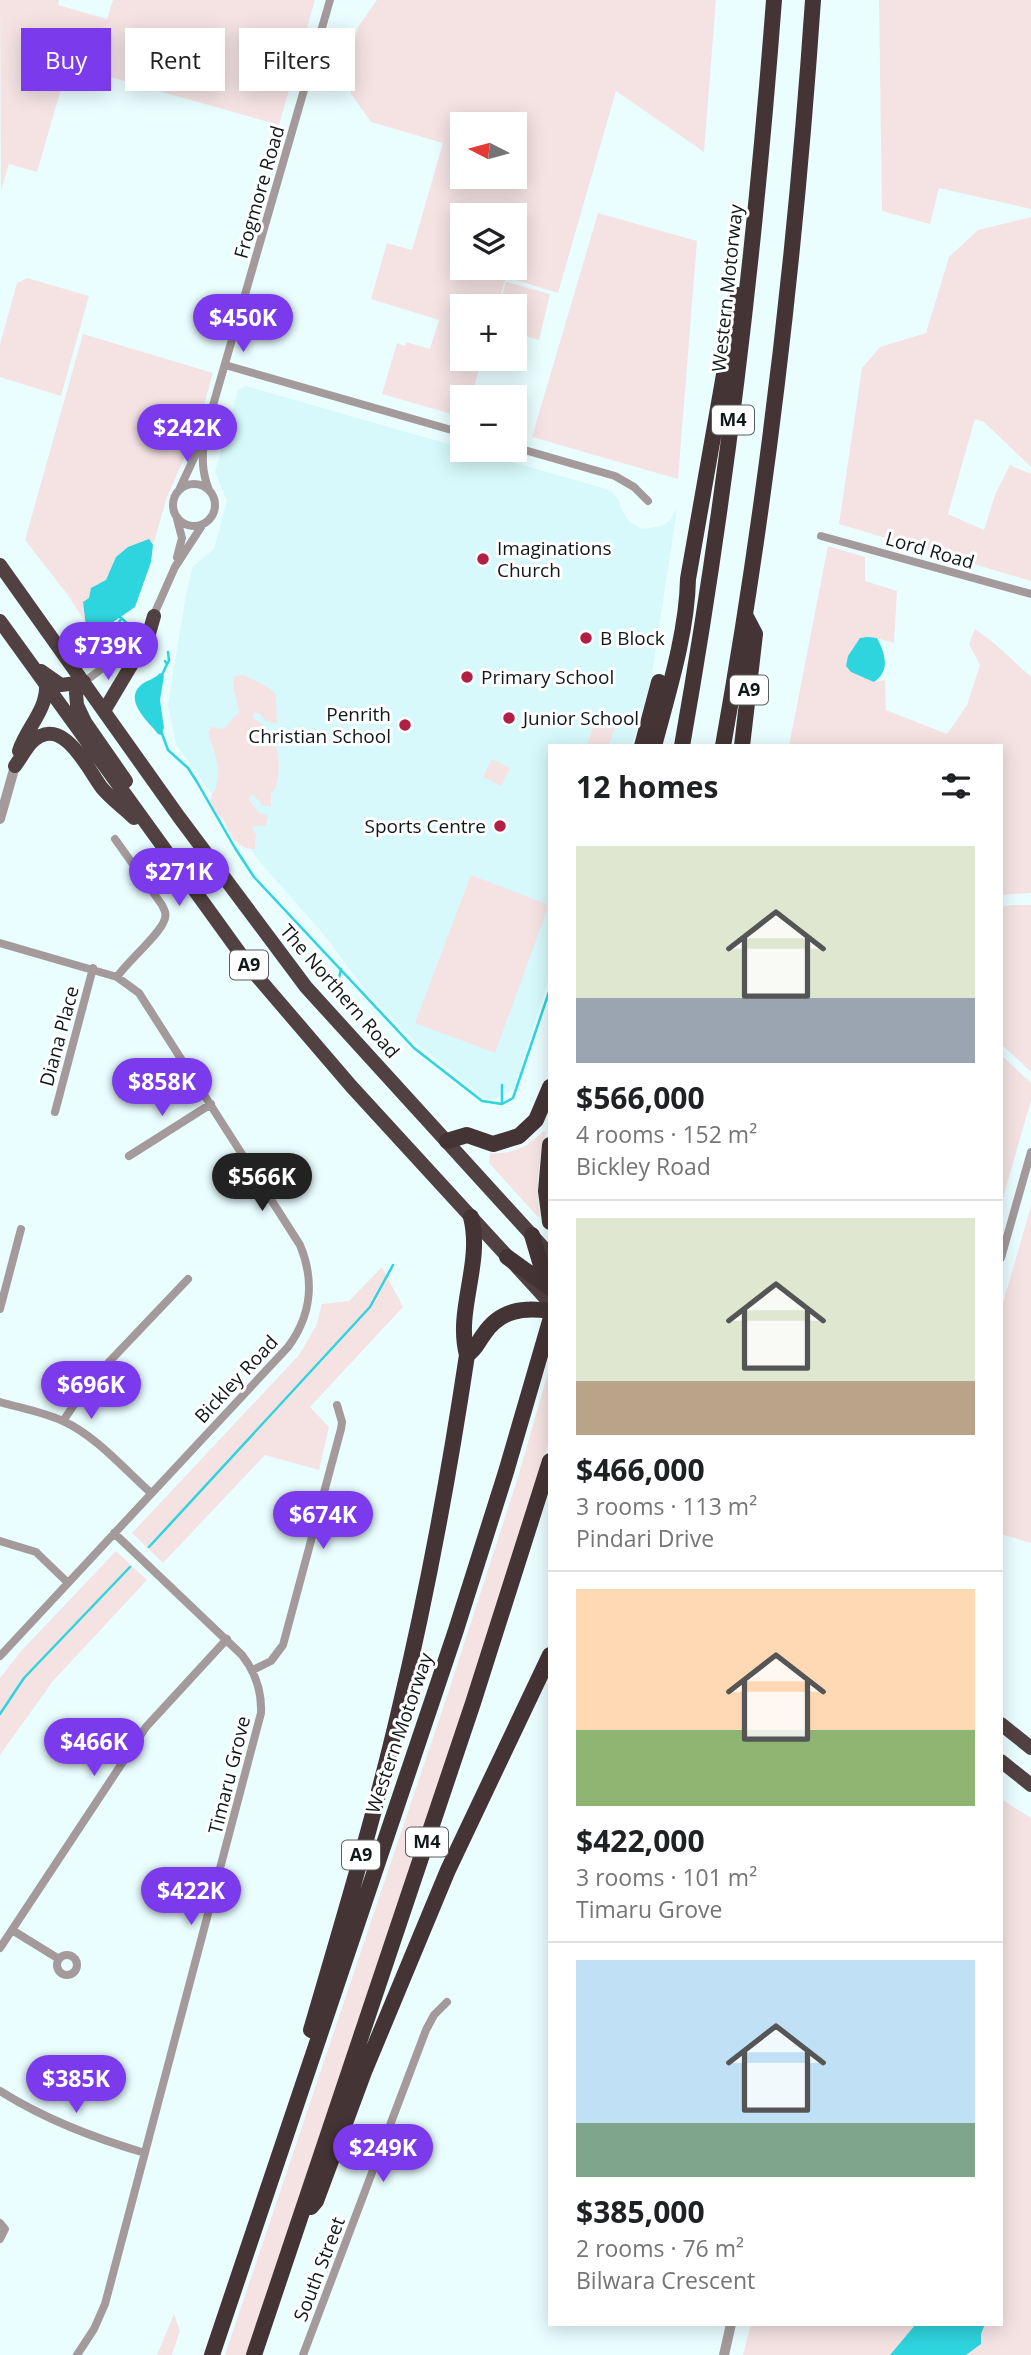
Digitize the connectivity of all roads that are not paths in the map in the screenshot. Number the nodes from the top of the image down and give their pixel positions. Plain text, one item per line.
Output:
1 (330, 0) edge
2 (774, 0) edge
3 (813, 0) edge
4 (754, 248) junction
5 (225, 365) junction
6 (450, 430) edge
7 (205, 433) junction
8 (527, 451) edge
9 (180, 488) junction
10 (209, 490) junction
11 (648, 500) dead end
12 (176, 517) junction
13 (203, 524) junction
14 (821, 536) dead end
15 (0, 565) edge
16 (175, 567) junction
17 (688, 579) junction
18 (1031, 594) edge
19 (745, 615) junction
20 (154, 616) junction
21 (0, 621) edge
22 (23, 654) junction
23 (84, 682) junction
24 (46, 685) junction
25 (104, 711) junction
26 (643, 744) edge
27 (654, 744) edge
28 (682, 744) edge
29 (723, 744) edge
30 (741, 744) edge
31 (15, 766) junction
32 (0, 819) edge
33 (156, 838) junction
34 (115, 839) dead end
35 (0, 943) edge
36 (93, 968) junction
37 (117, 977) junction
38 (548, 1092) edge
39 (211, 1104) junction
40 (55, 1112) dead end
41 (447, 1141) junction
42 (1031, 1152) edge
43 (129, 1156) dead end
44 (548, 1168) edge
45 (548, 1206) edge
46 (471, 1217) junction
47 (21, 1229) dead end
48 (532, 1236) junction
49 (1003, 1251) edge
50 (548, 1253) edge
51 (507, 1257) joint
52 (188, 1279) dead end
53 (544, 1283) edge
54 (0, 1309) edge
55 (541, 1310) edge
56 (548, 1328) edge
57 (467, 1355) junction
58 (0, 1402) edge
59 (337, 1405) dead end
60 (63, 1421) junction
61 (548, 1467) edge
62 (150, 1493) junction
63 (114, 1533) junction
64 (0, 1541) edge
65 (67, 1582) junction
66 (227, 1639) junction
67 (0, 1656) edge
68 (548, 1660) edge
69 (253, 1670) junction
70 (1003, 1726) edge
71 (1031, 1748) edge
72 (1003, 1763) edge
73 (1031, 1785) edge
74 (12, 1930) junction
75 (0, 1948) edge
76 (58, 1959) dead end
77 (447, 2002) dead end
78 (307, 2073) junction
79 (0, 2091) edge
80 (145, 2153) junction
81 (298, 2222) junction
82 (0, 2223) edge
83 (0, 2239) edge
84 (731, 2326) edge
85 (77, 2355) edge
86 (212, 2355) edge
87 (254, 2355) edge
88 (303, 2355) edge
89 (724, 2355) edge

1 - 5 street, Frogmore Road
2 - 4 highway, Western Motorway / M4
3 - 19 highway, M4
4 - 17 highway, M4
4 - 28 highway, Western Motorway / M4
5 - 6 street
5 - 7 street, Frogmore Road
7 - 9 street, Frogmore Road
7 - 10 street, Frogmore Road
8 - 11 street
9 - 10 street
9 - 12 street
10 - 13 street
12 - 13 street
12 - 16 street
13 - 16 street
14 - 18 street, Lord Road
15 - 23 highway, The Northern Road / A9
16 - 20 street
17 - 26 highway, M4
17 - 27 highway
19 - 29 highway, M4
19 - 30 highway, A9
20 - 23 street
20 - 25 highway
21 - 22 highway, A9
22 - 23 highway
22 - 24 highway, A9
23 - 25 highway, The Northern Road / A9
23 - 33 highway
24 - 31 highway
24 - 33 highway, A9
25 - 41 highway, The Northern Road / A9
31 - 32 street
31 - 33 highway
33 - 46 highway, A9
34 - 37 street
35 - 36 street, Bickley Road
36 - 37 street, Bickley Road
36 - 40 street, Diana Place
37 - 39 street, Bickley Road
38 - 41 highway
39 - 43 street
39 - 62 street, Bickley Road
41 - 48 highway, The Northern Road / A9
42 - 49 street
44 - 45 highway
46 - 51 highway, A9
46 - 57 highway, A9
47 - 54 street
48 - 50 highway, The Northern Road / A9
48 - 53 highway
51 - 53 highway
52 - 60 street
55 - 57 highway
56 - 78 highway, Western Motorway / M4
57 - 78 highway, A9
58 - 60 street
59 - 69 street
60 - 62 street
61 - 81 highway, M4
62 - 63 street, Bickley Road
63 - 65 street, Bickley Road
63 - 66 street, Timaru Grove
64 - 65 street
65 - 67 street, Bickley Road
66 - 69 street, Timaru Grove
66 - 74 street
68 - 81 highway, M4
69 - 80 street, Timaru Grove
70 - 71 highway
72 - 73 highway
74 - 75 street
74 - 76 street
77 - 88 street, South Street
78 - 86 highway, Western Motorway / M4
79 - 80 street
80 - 85 street, Timaru Grove
81 - 87 highway, M4
82 - 83 street
84 - 89 street

